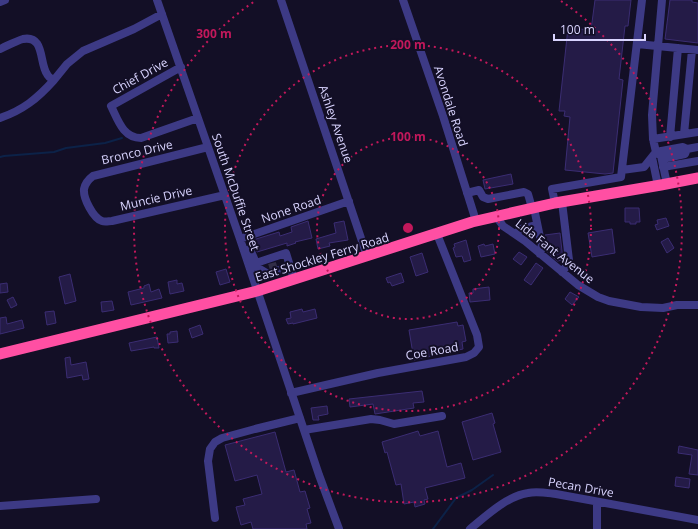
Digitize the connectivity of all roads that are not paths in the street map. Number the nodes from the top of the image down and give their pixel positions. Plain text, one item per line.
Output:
1 (5, 0) edge
2 (157, 0) edge
3 (281, 0) edge
4 (403, 0) edge
5 (642, 0) edge
6 (662, 0) edge
7 (0, 2) edge
8 (162, 14) junction
9 (637, 44) junction
10 (658, 46) junction
11 (678, 48) junction
12 (0, 49) edge
13 (695, 50) edge
14 (181, 67) junction
15 (54, 80) junction
16 (0, 118) edge
17 (198, 118) junction
18 (698, 127) edge
19 (698, 132) edge
20 (684, 134) junction
21 (670, 136) junction
22 (653, 139) junction
23 (208, 147) junction
24 (698, 147) edge
25 (687, 149) junction
26 (654, 155) junction
27 (662, 159) junction
28 (698, 161) edge
29 (663, 167) junction
30 (622, 170) junction
31 (698, 178) edge
32 (662, 185) junction
33 (467, 193) junction
34 (225, 195) junction
35 (349, 201) junction
36 (558, 203) junction
37 (533, 208) junction
38 (95, 216) joint
39 (496, 216) junction
40 (476, 221) junction
41 (538, 225) junction
42 (437, 234) junction
43 (515, 234) junction
44 (240, 239) junction
45 (540, 254) junction
46 (367, 256) junction
47 (253, 265) junction
48 (273, 266) junction
49 (290, 266) junction
50 (562, 272) junction
51 (294, 279) junction
52 (257, 291) junction
53 (698, 305) edge
54 (0, 354) edge
55 (291, 393) junction
56 (442, 416) dead end
57 (300, 418) junction
58 (304, 430) junction
59 (96, 500) dead end
60 (597, 502) junction
61 (0, 506) edge
62 (215, 518) dead end
63 (698, 520) edge
64 (338, 529) edge
65 (470, 529) edge
66 (597, 529) edge

1 - 7 street
2 - 8 street, South McDuffie Street
3 - 35 street, Ashley Avenue
4 - 33 street, Avondale Road
5 - 9 street
6 - 10 street
8 - 14 street, South McDuffie Street
8 - 15 street
9 - 10 street
9 - 30 street
10 - 11 street
10 - 22 street
11 - 13 street
11 - 21 street
12 - 15 street
13 - 20 street
14 - 17 street, South McDuffie Street
14 - 17 street, Chief Drive
15 - 16 street
17 - 23 street, South McDuffie Street
18 - 19 street
19 - 20 street
20 - 21 street
21 - 22 street
22 - 26 street
23 - 34 street, South McDuffie Street
23 - 38 street, Bronco Drive
24 - 25 street
25 - 26 street
25 - 27 street
26 - 27 street
26 - 30 street
26 - 32 street
27 - 29 street
28 - 29 street
29 - 32 street
30 - 36 street
31 - 32 highway, East Shockley Ferry Road
32 - 36 highway, East Shockley Ferry Road
33 - 37 street
33 - 40 street, Avondale Road
34 - 38 street, Muncie Drive
34 - 44 street, South McDuffie Street
35 - 44 street, None Road
35 - 46 street, Ashley Avenue
36 - 37 highway, East Shockley Ferry Road
36 - 50 street
37 - 39 highway, East Shockley Ferry Road
37 - 41 street
39 - 40 highway, East Shockley Ferry Road
39 - 43 street, Lida Fant Avenue
40 - 42 highway, East Shockley Ferry Road
41 - 43 street
41 - 45 street
42 - 46 highway, East Shockley Ferry Road
42 - 55 street, Coe Road
43 - 45 street, Lida Fant Avenue
44 - 47 street, South McDuffie Street
45 - 50 street, Lida Fant Avenue
46 - 51 highway, East Shockley Ferry Road
47 - 48 street
47 - 48 street
47 - 52 street, South McDuffie Street
48 - 49 street
48 - 49 street
49 - 51 street
50 - 53 street, Lida Fant Avenue
51 - 52 highway, East Shockley Ferry Road
52 - 54 highway, East Shockley Ferry Road
52 - 55 street, South McDuffie Street
55 - 57 street, South McDuffie Street
56 - 58 street
57 - 58 street, South McDuffie Street
57 - 62 street
58 - 64 street, South McDuffie Street
59 - 61 street
60 - 63 street, Pecan Drive
60 - 65 street, Pecan Drive
60 - 66 street

